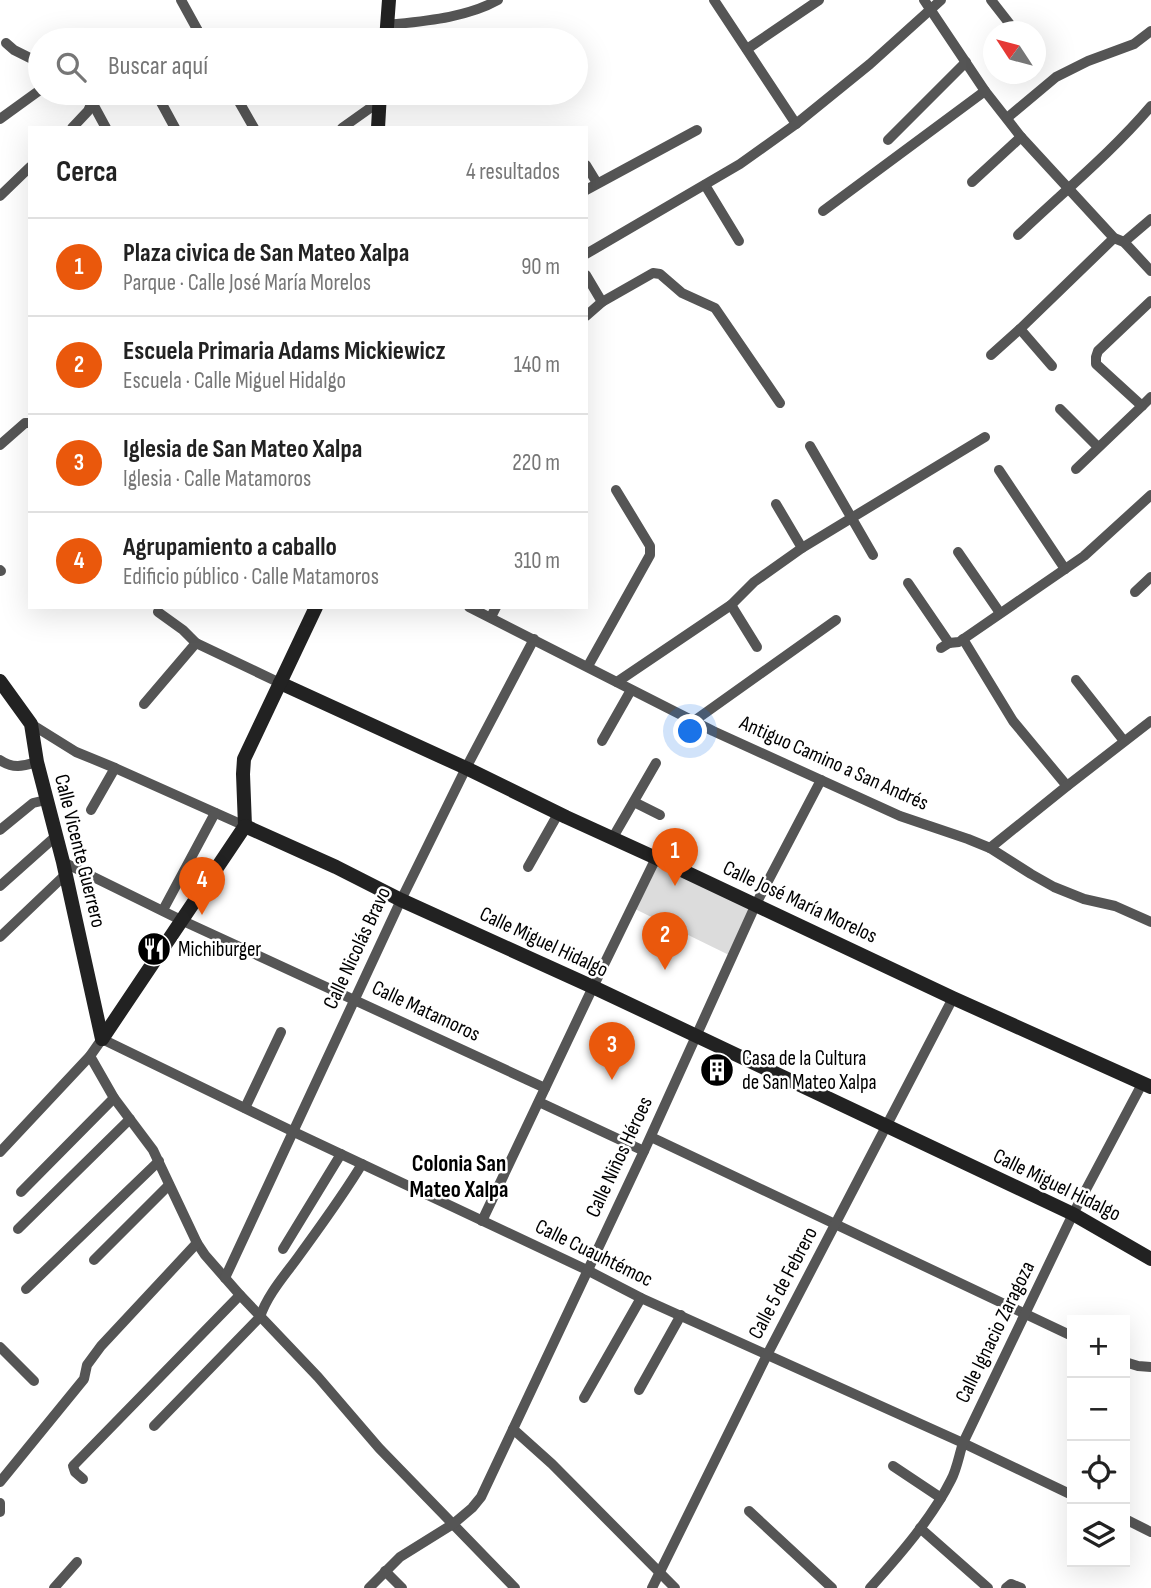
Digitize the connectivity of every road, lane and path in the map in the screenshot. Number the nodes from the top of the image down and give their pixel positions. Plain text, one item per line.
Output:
1 (181, 0) edge
2 (389, 0) edge
3 (498, 0) edge
4 (714, 0) edge
5 (819, 0) edge
6 (924, 0) edge
7 (941, 0) edge
8 (991, 0) edge
9 (931, 9) junction
10 (1007, 21) edge
11 (387, 25) junction
12 (196, 28) edge
13 (387, 28) edge
14 (1151, 31) edge
15 (6, 43) dead end
16 (747, 49) junction
17 (28, 57) edge
18 (966, 62) junction
19 (985, 91) junction
20 (28, 99) edge
21 (92, 105) edge
22 (94, 105) edge
23 (163, 105) edge
24 (240, 105) edge
25 (370, 105) edge
26 (379, 105) edge
27 (1149, 113) edge
28 (1007, 118) junction
29 (0, 119) edge
30 (796, 124) junction
31 (74, 126) edge
32 (105, 126) edge
33 (174, 126) edge
34 (253, 126) edge
35 (344, 126) edge
36 (378, 126) edge
37 (697, 130) dead end
38 (1021, 136) junction
39 (888, 140) dead end
40 (588, 168) edge
41 (28, 169) edge
42 (972, 181) dead end
43 (597, 183) junction
44 (705, 185) junction
45 (1068, 188) junction
46 (588, 189) edge
47 (0, 196) edge
48 (823, 211) dead end
49 (1151, 219) edge
50 (1018, 234) dead end
51 (1114, 238) junction
52 (739, 240) dead end
53 (1124, 242) junction
54 (588, 253) edge
55 (1151, 271) edge
56 (588, 278) edge
57 (603, 302) junction
58 (1151, 302) edge
59 (588, 314) edge
60 (1020, 329) junction
61 (991, 355) dead end
62 (1052, 366) dead end
63 (1151, 397) edge
64 (780, 403) dead end
65 (1142, 406) junction
66 (1060, 409) dead end
67 (28, 423) edge
68 (985, 437) dead end
69 (0, 445) edge
70 (810, 446) dead end
71 (1098, 447) junction
72 (1076, 469) dead end
73 (999, 470) dead end
74 (616, 490) dead end
75 (1151, 495) edge
76 (776, 504) dead end
77 (851, 517) junction
78 (802, 548) junction
79 (958, 552) dead end
80 (873, 555) dead end
81 (1065, 569) junction
82 (1151, 577) edge
83 (908, 583) dead end
84 (1135, 592) dead end
85 (730, 605) junction
86 (315, 609) edge
87 (158, 612) dead end
88 (493, 612) edge
89 (1000, 613) junction
90 (836, 620) dead end
91 (534, 639) junction
92 (963, 639) junction
93 (197, 643) junction
94 (757, 647) dead end
95 (588, 666) junction
96 (1076, 680) dead end
97 (0, 681) edge
98 (617, 682) junction
99 (279, 683) junction
100 (631, 690) junction
101 (144, 704) dead end
102 (694, 721) junction
103 (1151, 721) edge
104 (31, 724) junction
105 (603, 741) dead end
106 (1124, 741) junction
107 (0, 760) edge
108 (37, 762) junction
109 (656, 763) dead end
110 (116, 768) junction
111 (466, 768) junction
112 (821, 780) junction
113 (1067, 786) junction
114 (46, 800) junction
115 (634, 802) junction
116 (91, 810) dead end
117 (215, 813) junction
118 (558, 814) junction
119 (660, 815) dead end
120 (245, 826) junction
121 (0, 830) edge
122 (55, 837) junction
123 (612, 839) junction
124 (990, 848) junction
125 (656, 858) junction
126 (528, 867) dead end
127 (64, 868) junction
128 (0, 886) edge
129 (401, 900) junction
130 (755, 904) junction
131 (163, 911) junction
132 (181, 920) junction
133 (1151, 922) edge
134 (0, 937) edge
135 (593, 988) junction
136 (953, 998) junction
137 (354, 999) junction
138 (281, 1032) dead end
139 (696, 1036) junction
140 (102, 1039) junction
141 (90, 1056) junction
142 (1146, 1086) edge
143 (545, 1087) junction
144 (114, 1098) junction
145 (539, 1102) junction
146 (245, 1108) junction
147 (130, 1119) junction
148 (885, 1126) junction
149 (294, 1132) junction
150 (651, 1137) junction
151 (644, 1151) junction
152 (0, 1152) edge
153 (341, 1154) junction
154 (159, 1161) junction
155 (362, 1164) junction
156 (169, 1185) junction
157 (20, 1192) dead end
158 (1073, 1214) junction
159 (482, 1221) junction
160 (836, 1223) junction
161 (18, 1229) dead end
162 (197, 1243) junction
163 (282, 1249) dead end
164 (1151, 1258) edge
165 (94, 1260) dead end
166 (587, 1270) junction
167 (226, 1278) junction
168 (26, 1289) dead end
169 (240, 1296) junction
170 (640, 1298) junction
171 (1026, 1313) junction
172 (681, 1315) junction
173 (260, 1317) junction
174 (1067, 1334) edge
175 (0, 1347) edge
176 (767, 1355) junction
177 (1130, 1364) edge
178 (1151, 1367) edge
179 (34, 1381) dead end
180 (639, 1390) dead end
181 (584, 1398) dead end
182 (154, 1426) dead end
183 (513, 1429) junction
184 (962, 1443) junction
185 (893, 1466) dead end
186 (83, 1479) dead end
187 (0, 1482) edge
188 (1067, 1493) edge
189 (942, 1498) junction
190 (0, 1503) edge
191 (749, 1511) dead end
192 (0, 1512) edge
193 (1130, 1522) edge
194 (453, 1524) junction
195 (920, 1528) junction
196 (1151, 1532) edge
197 (77, 1562) dead end
198 (385, 1572) junction
199 (660, 1573) junction
200 (54, 1588) edge
201 (369, 1588) edge
202 (402, 1588) edge
203 (515, 1588) edge
204 (652, 1588) edge
205 (674, 1588) edge
206 (832, 1588) edge
207 (870, 1588) edge
208 (988, 1588) edge
209 (1006, 1588) edge
210 (1021, 1588) edge

1 - 12 street
2 - 11 main road
3 - 11 street
4 - 16 street
5 - 16 street
6 - 9 street
7 - 9 street
8 - 10 street
9 - 18 street
9 - 30 street
11 - 13 main road
14 - 28 street
15 - 17 street
16 - 30 street
18 - 19 street
18 - 39 street
19 - 28 street
19 - 48 street
20 - 29 street
21 - 31 street
22 - 32 street
23 - 33 street
24 - 34 street
25 - 35 street
26 - 36 main road
27 - 45 street
28 - 38 street
30 - 44 street
37 - 43 street
38 - 42 street
38 - 45 street
40 - 43 street
41 - 47 street
43 - 46 street
44 - 52 street
44 - 54 street
45 - 50 street
45 - 51 street
49 - 53 street
51 - 53 street
51 - 60 street
53 - 55 street
56 - 57 street
57 - 59 street
57 - 64 street
58 - 65 street
60 - 61 street
60 - 62 street
63 - 65 street
65 - 71 street
66 - 71 street
67 - 69 street
68 - 77 street
70 - 77 street
71 - 72 street
73 - 81 street
74 - 95 street
75 - 81 street
76 - 78 street
77 - 78 street
77 - 80 street
78 - 85 street
79 - 89 street
81 - 89 street
82 - 84 street
83 - 92 street
85 - 94 street
85 - 98 street
86 - 99 main road
87 - 93 street
88 - 91 street, Antiguo Camino a San Andrés
89 - 92 street
90 - 102 street
91 - 95 street, Antiguo Camino a San Andrés
91 - 111 street, Calle Nicolás Bravo
92 - 113 street
93 - 99 street
93 - 101 street
95 - 98 street, Antiguo Camino a San Andrés
96 - 106 street
97 - 104 main road, Calle Vicente Guerrero
98 - 100 street, Antiguo Camino a San Andrés
99 - 111 main road, Calle José María Morelos
99 - 120 main road
100 - 102 street, Antiguo Camino a San Andrés
100 - 105 street
102 - 112 street, Antiguo Camino a San Andrés
103 - 106 street
104 - 108 main road, Calle Vicente Guerrero
104 - 110 street, Calle Miguel Hidalgo
106 - 113 street
107 - 108 street
108 - 114 main road, Calle Vicente Guerrero
109 - 115 street
110 - 116 street
110 - 117 street, Calle Miguel Hidalgo
111 - 118 main road, Calle José María Morelos
111 - 129 street, Calle Nicolás Bravo
112 - 124 street, Antiguo Camino a San Andrés
112 - 130 street, Calle Niños Héroes
113 - 124 street
114 - 121 street
114 - 122 main road, Calle Vicente Guerrero
115 - 119 street
115 - 123 street
117 - 120 street, Calle Miguel Hidalgo
117 - 131 street
118 - 123 main road, Calle José María Morelos
118 - 126 street
120 - 129 main road, Calle Miguel Hidalgo
120 - 132 main road
122 - 127 main road, Calle Vicente Guerrero
122 - 128 street
123 - 125 main road, Calle José María Morelos
124 - 133 street, Antiguo Camino a San Andrés
125 - 130 main road, Calle José María Morelos
125 - 135 street
127 - 131 street, Calle Matamoros
127 - 134 street
127 - 140 main road, Calle Vicente Guerrero
129 - 135 main road, Calle Miguel Hidalgo
129 - 137 street, Calle Nicolás Bravo
130 - 136 main road, Calle José María Morelos
130 - 139 street, Calle Niños Héroes
131 - 132 street, Calle Matamoros
132 - 137 street, Calle Matamoros
132 - 140 main road
135 - 139 main road, Calle Miguel Hidalgo
135 - 143 street
136 - 142 main road, Calle José María Morelos
136 - 148 street, Calle 5 de Febrero
137 - 143 street, Calle Matamoros
137 - 149 street, Calle Nicolás Bravo
138 - 146 street
139 - 148 main road, Calle Miguel Hidalgo
139 - 150 street, Calle Niños Héroes
140 - 141 street
140 - 146 street, Calle Cuauhtémoc
141 - 144 street
141 - 152 street
142 - 158 street, Calle Ignacio Zaragoza
143 - 145 street
144 - 147 street
144 - 157 street
145 - 151 street
145 - 159 street
146 - 149 street, Calle Cuauhtémoc
147 - 154 street
147 - 161 street
148 - 158 main road, Calle Miguel Hidalgo
148 - 160 street, Calle 5 de Febrero
149 - 153 street, Calle Cuauhtémoc
149 - 167 street, Calle Nicolás Bravo
150 - 151 street, Calle Niños Héroes
150 - 160 street
151 - 166 street, Calle Niños Héroes
153 - 155 street, Calle Cuauhtémoc
153 - 163 street
154 - 156 street
154 - 168 street
155 - 159 street, Calle Cuauhtémoc
155 - 173 street
156 - 162 street
156 - 165 street
158 - 164 main road, Calle Miguel Hidalgo
158 - 171 street, Calle Ignacio Zaragoza
159 - 166 street, Calle Cuauhtémoc
160 - 171 street
160 - 176 street, Calle 5 de Febrero
162 - 167 street
162 - 187 street
166 - 170 street, Calle Cuauhtémoc
166 - 183 street, Calle Niños Héroes
167 - 169 street
169 - 173 street
169 - 186 street
170 - 172 street, Calle Cuauhtémoc
170 - 181 street
171 - 174 street
171 - 184 street, Calle Ignacio Zaragoza
172 - 176 street, Calle Cuauhtémoc
172 - 180 street
173 - 182 street
173 - 194 street
175 - 179 street
176 - 184 street, Calle Cuauhtémoc
176 - 199 street, Calle 5 de Febrero
177 - 178 street
183 - 194 street, Calle Niños Héroes
183 - 199 street
184 - 188 street, Calle Cuauhtémoc
184 - 189 street, Calle Ignacio Zaragoza
185 - 189 street
189 - 195 street, Calle Ignacio Zaragoza
190 - 192 street
191 - 206 street
193 - 196 street
194 - 198 street, Calle Niños Héroes
194 - 203 street
195 - 207 street, Calle Ignacio Zaragoza
195 - 208 street
197 - 200 street
198 - 201 street, Calle Niños Héroes
198 - 202 street
199 - 204 street, Calle 5 de Febrero
199 - 205 street
209 - 210 street

